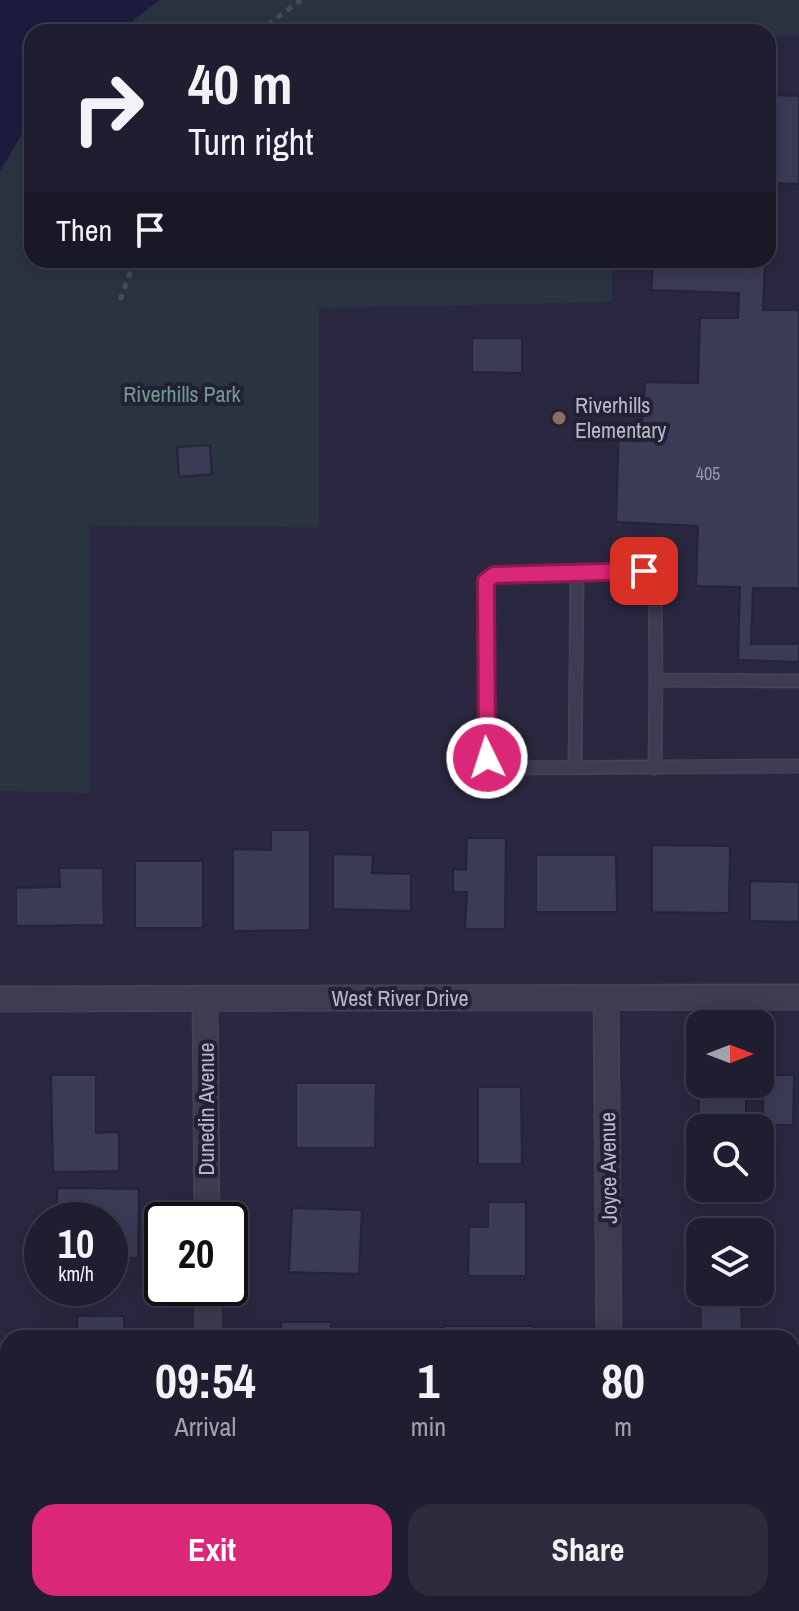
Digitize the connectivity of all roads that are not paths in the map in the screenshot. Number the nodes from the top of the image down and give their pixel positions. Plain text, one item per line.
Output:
1 (577, 574) junction
2 (656, 680) junction
3 (799, 681) edge
4 (799, 766) edge
5 (575, 768) junction
6 (655, 768) junction
7 (799, 997) edge
8 (205, 998) junction
9 (606, 998) junction
10 (0, 999) edge
11 (207, 1202) edge
12 (208, 1306) edge
13 (208, 1330) edge
14 (609, 1330) edge

1 - 2 lane
1 - 5 lane
1 - 5 lane
2 - 3 lane
2 - 6 lane
4 - 6 lane
5 - 6 lane
7 - 9 street, West River Drive
8 - 9 street, West River Drive
8 - 10 street, West River Drive
8 - 11 street, Dunedin Avenue
9 - 14 street, Joyce Avenue
12 - 13 street

